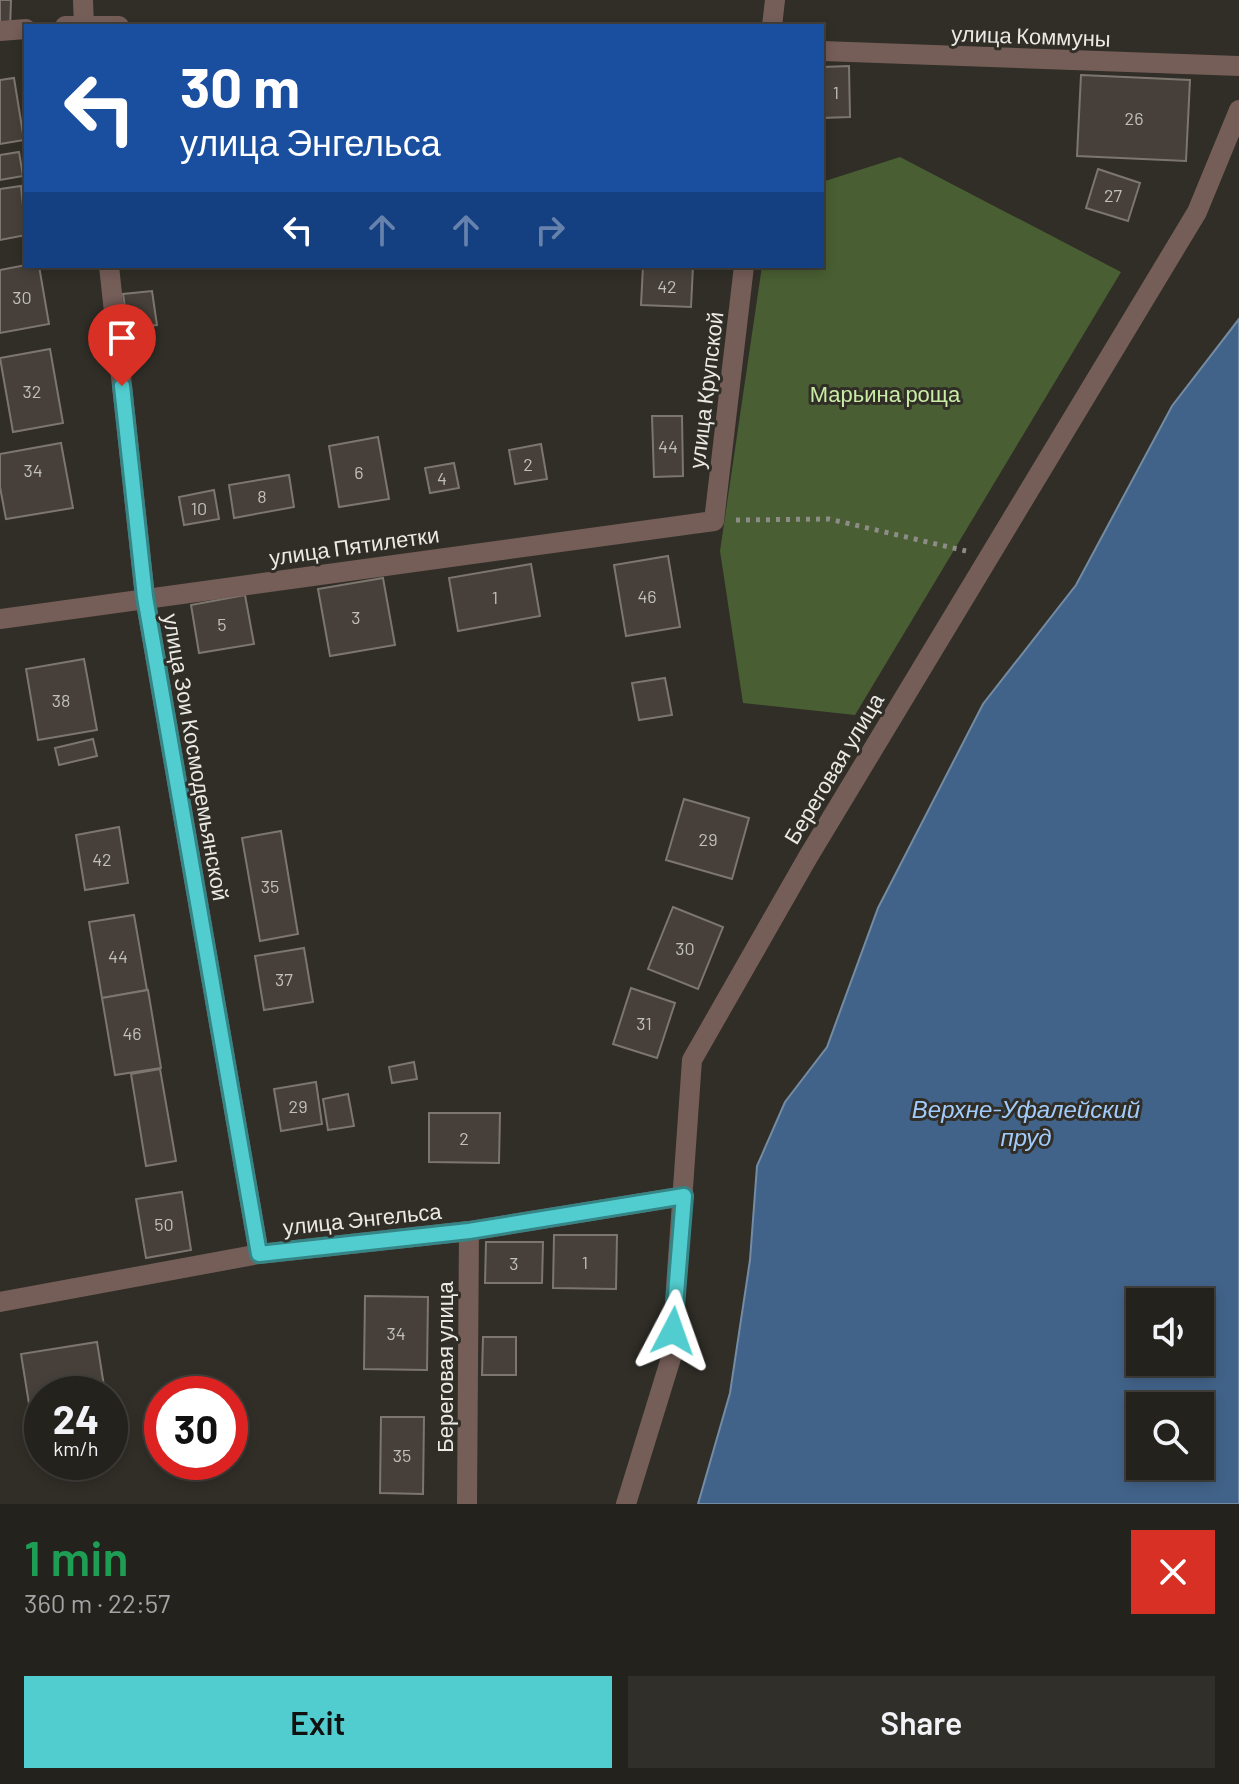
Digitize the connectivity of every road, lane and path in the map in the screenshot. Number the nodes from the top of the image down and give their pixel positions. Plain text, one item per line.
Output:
1 (83, 0) edge
2 (775, 0) edge
3 (78, 24) edge
4 (772, 24) edge
5 (24, 29) edge
6 (0, 31) edge
7 (824, 51) edge
8 (1239, 66) edge
9 (1239, 110) edge
10 (109, 268) edge
11 (744, 268) edge
12 (714, 521) junction
13 (991, 557) junction
14 (145, 597) junction
15 (0, 619) edge
16 (684, 1196) junction
17 (469, 1231) junction
18 (259, 1254) junction
19 (0, 1302) edge
20 (467, 1504) edge
21 (626, 1504) edge

1 - 3 street
2 - 4 street
5 - 6 street
7 - 8 street, улица Коммуны
9 - 13 street, Береговая улица
10 - 14 street, улица Зои Космодемьянской
11 - 12 street, улица Крупской
12 - 13 path
12 - 14 street, улица Пятилетки
13 - 16 street, Береговая улица
14 - 15 street, улица Пятилетки
14 - 18 street, улица Зои Космодемьянской
16 - 17 street, улица Энгельса
16 - 21 street, Береговая улица
17 - 18 street, улица Энгельса
17 - 20 street, Береговая улица
18 - 19 street, улица Энгельса

